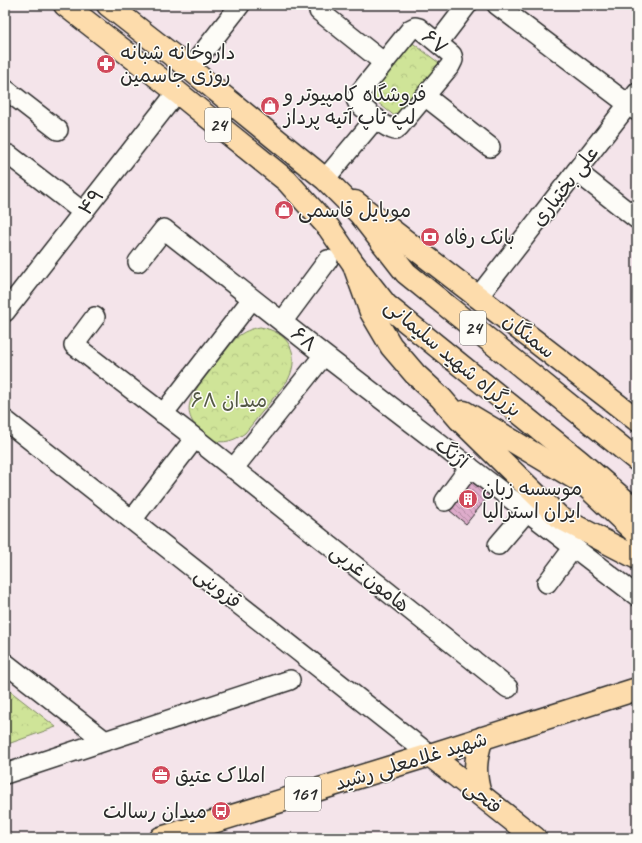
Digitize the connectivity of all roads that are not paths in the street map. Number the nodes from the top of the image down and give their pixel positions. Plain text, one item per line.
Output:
1 (65, 5) edge
2 (108, 5) edge
3 (240, 5) edge
4 (467, 5) edge
5 (496, 5) edge
6 (319, 11) dead end
7 (438, 43) junction
8 (383, 62) junction
9 (190, 69) junction
10 (5, 89) edge
11 (177, 92) junction
12 (425, 96) junction
13 (634, 103) edge
14 (376, 118) junction
15 (58, 130) dead end
16 (490, 147) dead end
17 (9, 155) dead end
18 (576, 172) junction
19 (328, 176) junction
20 (83, 212) junction
21 (637, 219) edge
22 (328, 260) dead end
23 (138, 262) dead end
24 (354, 264) junction
25 (478, 297) junction
26 (252, 299) junction
27 (5, 312) edge
28 (95, 317) dead end
29 (282, 322) junction
30 (324, 355) junction
31 (441, 398) junction
32 (163, 414) junction
33 (5, 420) edge
34 (637, 420) edge
35 (195, 438) junction
36 (636, 460) edge
37 (470, 467) junction
38 (233, 469) junction
39 (445, 501) dead end
40 (527, 511) junction
41 (637, 511) edge
42 (132, 520) junction
43 (637, 534) edge
44 (498, 545) dead end
45 (574, 547) junction
46 (637, 558) edge
47 (547, 583) dead end
48 (637, 596) edge
49 (5, 662) edge
50 (290, 680) dead end
51 (508, 688) dead end
52 (636, 689) edge
53 (482, 738) junction
54 (105, 741) junction
55 (430, 755) junction
56 (5, 774) edge
57 (480, 794) junction
58 (173, 836) edge
59 (535, 838) edge

1 - 11 main road, بزرگراه شهید سلیمانی / 24
2 - 9 main road, بزرگراه شهید سلیمانی / 24
3 - 9 street
4 - 7 street
5 - 13 street
6 - 8 street
7 - 8 street, ۶۷
7 - 12 street, ۶۷
8 - 14 street, ۶۷
9 - 19 main road, بزرگراه شهید سلیمانی / 24
10 - 15 street
11 - 20 street, ۴۹
11 - 24 main road, بزرگراه شهید سلیمانی / 24
12 - 14 street, ۶۷
12 - 16 street
13 - 18 street, علی بختیاری
14 - 19 street
17 - 20 street
18 - 21 street
18 - 25 street, علی بختیاری
19 - 25 main road, سمنگان
19 - 36 main road, بزرگراه شهید سلیمانی / 24
20 - 27 street, ۴۹
22 - 29 street
23 - 26 street, ۶۸
24 - 31 main road
24 - 41 main road, بزرگراه شهید سلیمانی / 24
25 - 34 main road, سمنگان
26 - 29 street, ۶۸
26 - 32 street
28 - 32 street
29 - 30 street, ۶۸
30 - 37 street, آژنگ
30 - 38 street, ۶۸
31 - 43 main road
31 - 46 main road
32 - 35 street
33 - 42 street, قزوینی
35 - 38 street
35 - 42 street
37 - 39 street
37 - 40 street, آژنگ
38 - 51 street, هامون غربی
40 - 44 street
40 - 45 street, آژنگ
42 - 55 street, قزوینی
45 - 47 street
45 - 48 street, آژنگ
49 - 54 street
50 - 54 street
52 - 53 main road, شهید غلامعلی رشید / 161
53 - 55 main road, شهید غلامعلی رشید / 161
53 - 57 main road
54 - 56 street
55 - 57 main road, فتحی
55 - 58 main road, شهید غلامعلی رشید / 161
57 - 59 main road, فتحی

